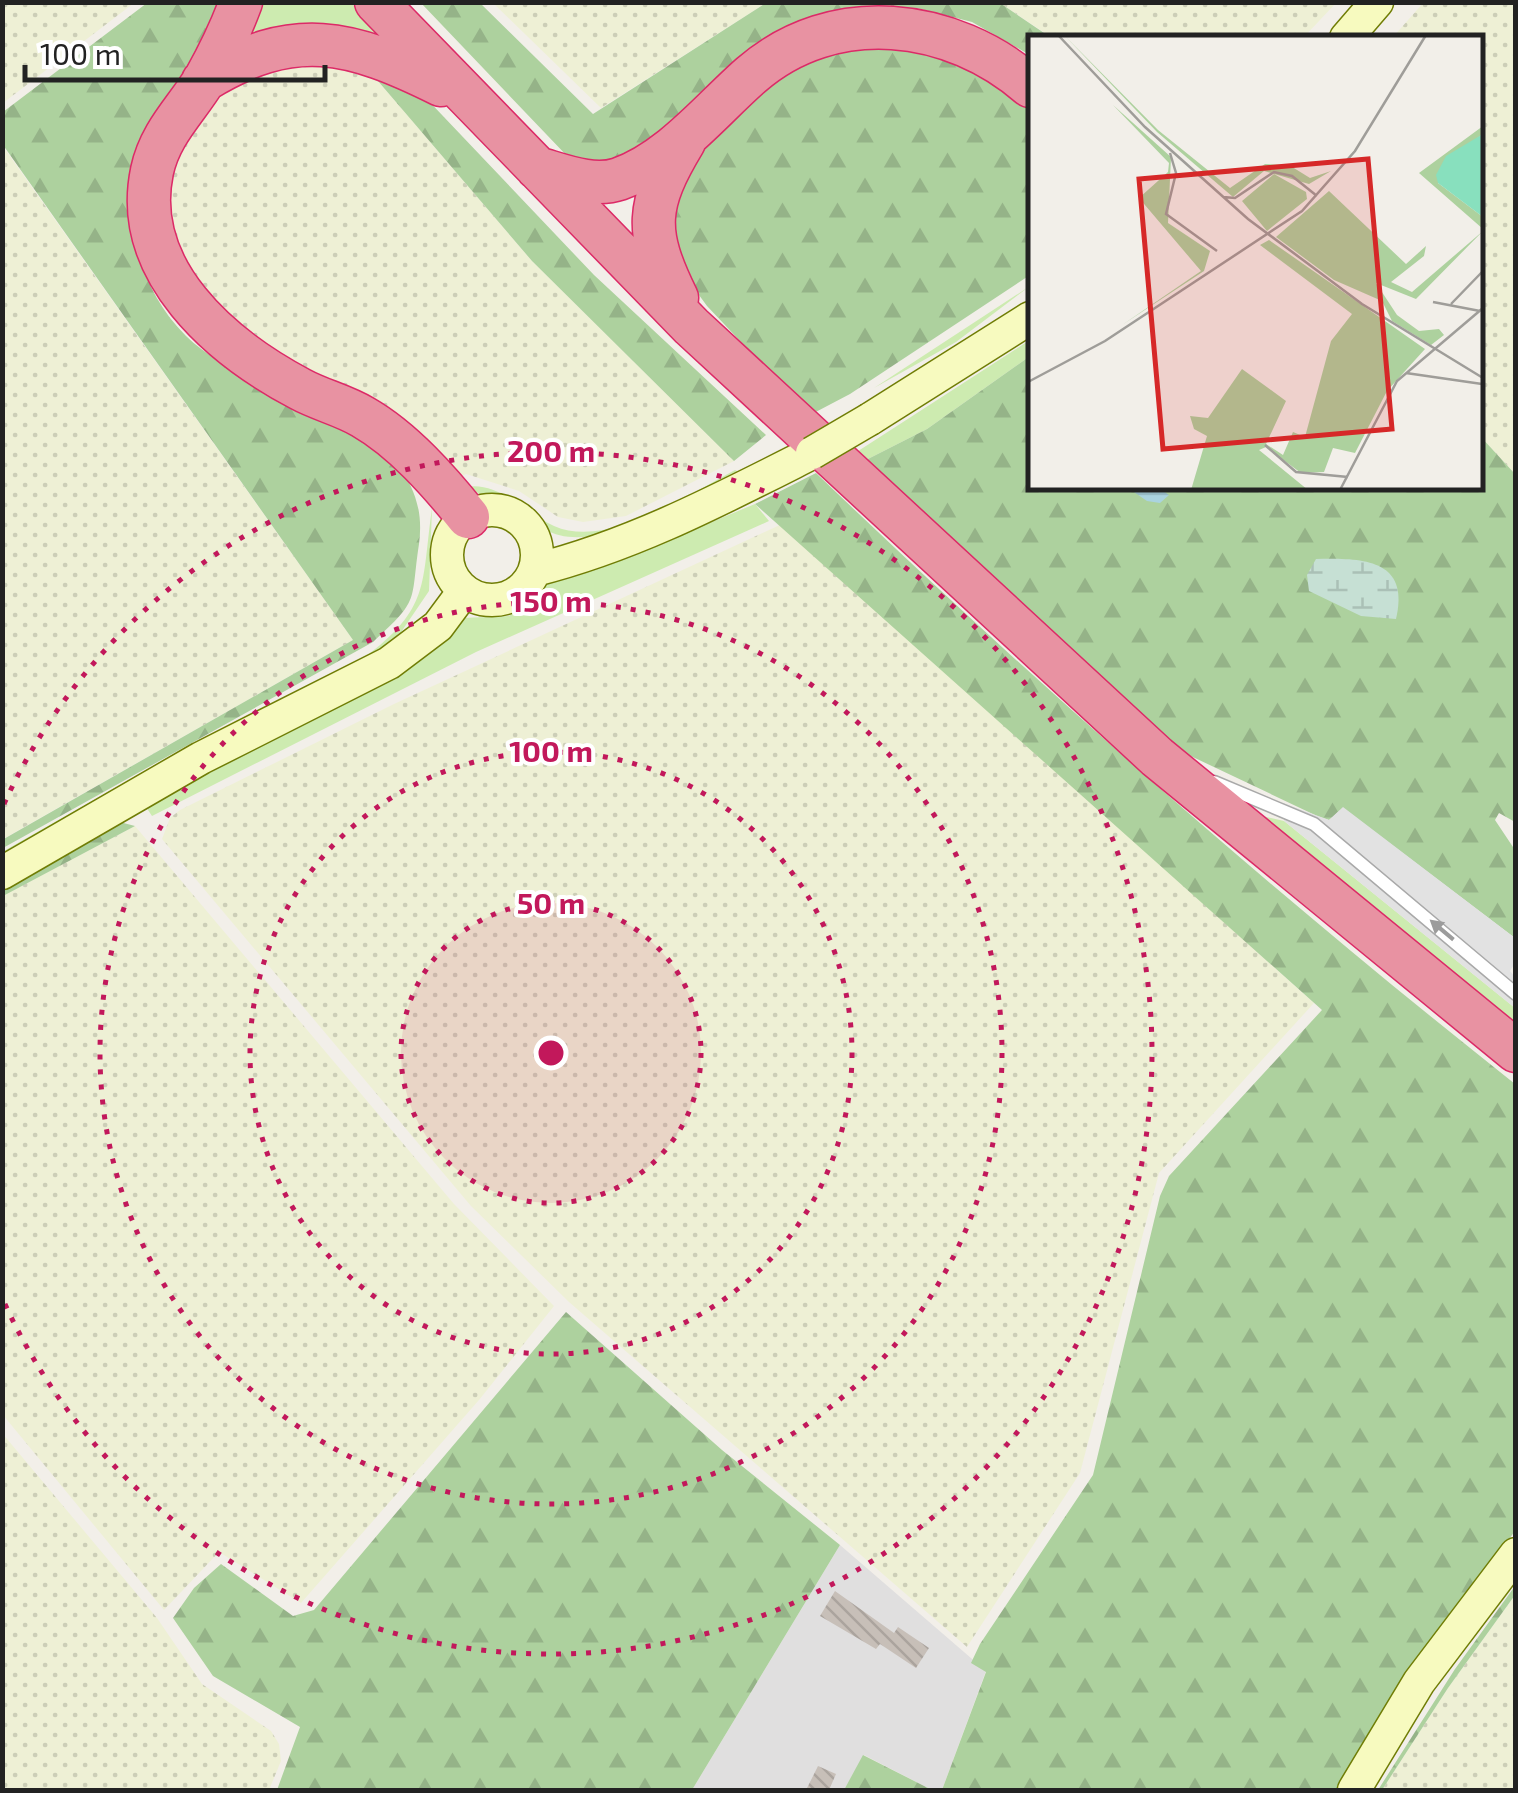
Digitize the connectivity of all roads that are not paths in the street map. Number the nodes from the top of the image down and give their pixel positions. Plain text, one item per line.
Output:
1 (241, 2) edge
2 (376, 2) edge
3 (1377, 2) edge
4 (1349, 35) edge
5 (203, 82) junction
6 (1028, 85) edge
7 (462, 94) junction
8 (690, 133) junction
9 (534, 167) junction
10 (1028, 319) edge
11 (691, 326) junction
12 (468, 517) junction
13 (535, 555) junction
14 (464, 591) junction
15 (1157, 758) junction
16 (2, 872) edge
17 (1516, 994) edge
18 (1516, 1051) edge
19 (1516, 1554) edge
20 (1354, 1790) edge

1 - 5 highway
2 - 7 highway
3 - 4 main road
5 - 7 highway
5 - 12 highway
6 - 8 highway
7 - 9 highway
8 - 9 highway
8 - 11 highway
9 - 11 highway
10 - 13 main road, bridge
11 - 15 highway
12 - 13 main road
12 - 14 main road
13 - 14 main road
14 - 16 main road
17 -> 15 lane
15 - 18 highway
19 - 20 main road

